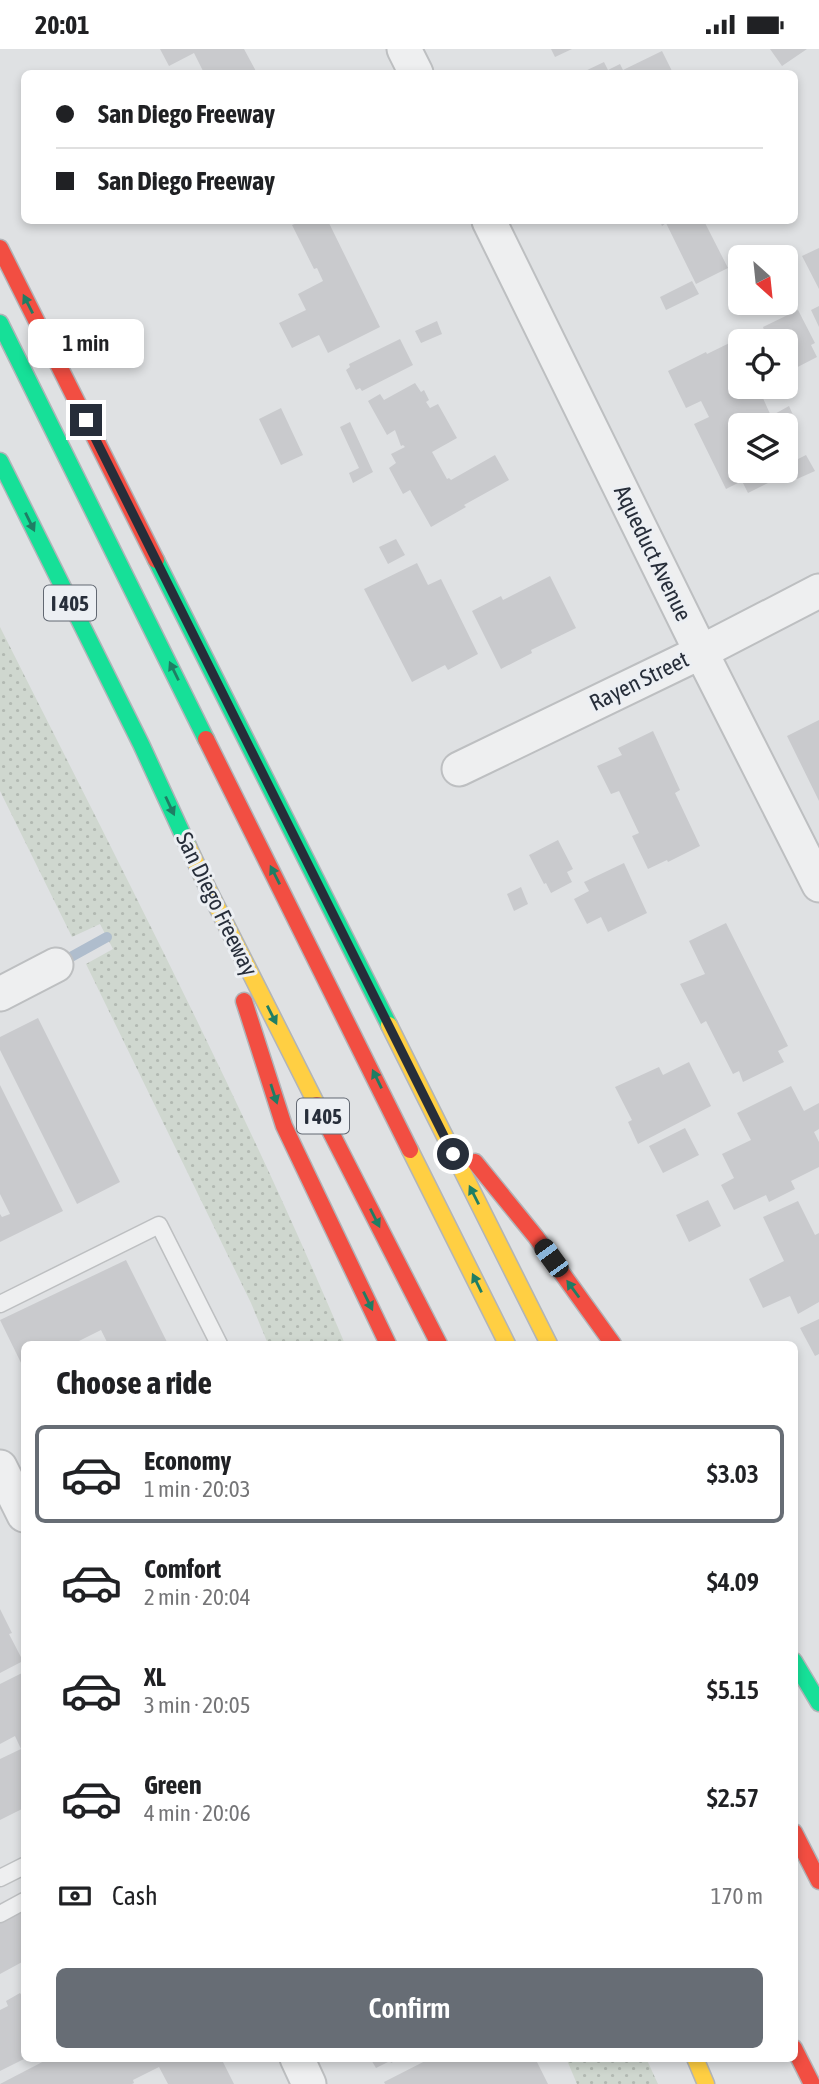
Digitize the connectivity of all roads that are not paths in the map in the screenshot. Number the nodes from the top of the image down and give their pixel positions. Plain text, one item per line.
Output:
1 (404, 49) edge
2 (414, 70) edge
3 (490, 224) edge
4 (0, 247) edge
5 (0, 323) edge
6 (0, 461) edge
7 (819, 591) edge
8 (701, 652) junction
9 (459, 769) dead end
10 (819, 885) edge
11 (208, 889) junction
12 (56, 965) dead end
13 (0, 995) edge
14 (429, 1106) junction
15 (0, 1304) edge
16 (217, 1341) edge
17 (387, 1341) edge
18 (437, 1341) edge
19 (506, 1341) edge
20 (547, 1341) edge
21 (611, 1341) edge
22 (0, 1467) edge
23 (21, 1509) edge
24 (798, 1668) edge
25 (819, 1703) edge
26 (798, 1840) edge
27 (21, 1868) edge
28 (0, 1878) edge
29 (819, 1881) edge
30 (21, 1902) edge
31 (0, 1913) edge
32 (798, 2056) edge
33 (299, 2062) edge
34 (697, 2062) edge
35 (309, 2084) edge
36 (706, 2084) edge
37 (812, 2084) edge

1 - 2 street
3 - 8 street, Aqueduct Avenue
14 -> 4 highway
19 -> 5 highway
6 -> 11 highway, San Diego Freeway / I 405
7 - 8 street, Rayen Street
8 - 9 street, Rayen Street
8 - 10 street, Aqueduct Avenue
11 -> 17 highway
11 -> 18 highway, San Diego Freeway / I 405
12 - 13 street
20 -> 14 highway
21 -> 14 highway
15 - 16 lane
22 - 23 street
24 - 25 highway
26 - 29 highway
27 - 28 lane
30 - 31 lane
32 - 37 highway
33 - 35 street
34 - 36 highway

